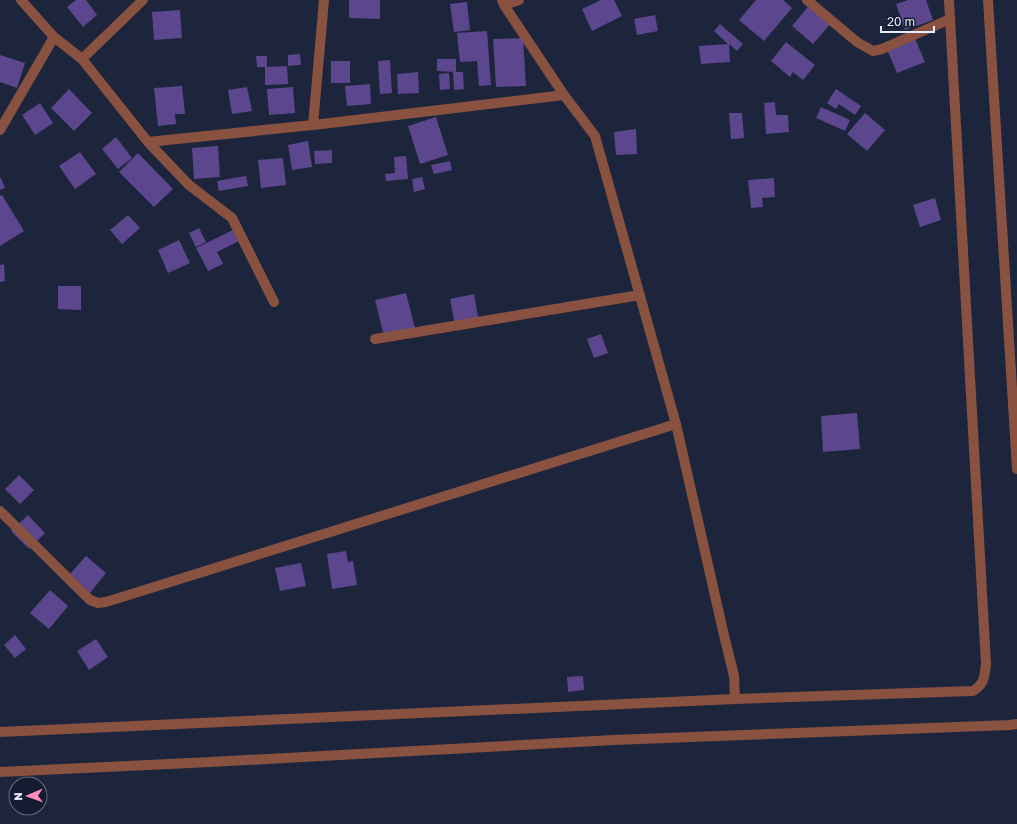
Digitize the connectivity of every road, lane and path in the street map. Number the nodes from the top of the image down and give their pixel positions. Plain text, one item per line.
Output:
1 (21, 0) edge
2 (143, 0) edge
3 (324, 0) edge
4 (520, 0) edge
5 (807, 0) edge
6 (949, 0) edge
7 (988, 0) edge
8 (503, 3) edge
9 (950, 19) junction
10 (54, 37) junction
11 (82, 59) junction
12 (564, 95) junction
13 (313, 125) junction
14 (0, 130) edge
15 (148, 142) junction
16 (640, 294) junction
17 (274, 302) dead end
18 (375, 339) dead end
19 (676, 424) junction
20 (1017, 469) edge
21 (0, 511) edge
22 (735, 699) junction
23 (1017, 724) edge
24 (0, 732) edge
25 (0, 772) edge

1 - 10 street
2 - 11 street
3 - 13 street
4 - 8 street
5 - 9 street
6 - 9 street
7 - 20 street
8 - 12 street
9 - 22 street
10 - 11 street
10 - 14 street
11 - 15 street
12 - 13 street
12 - 16 street
13 - 15 street
15 - 17 street
16 - 18 street
16 - 19 street
19 - 21 street
19 - 22 street
22 - 24 street
23 - 25 street

